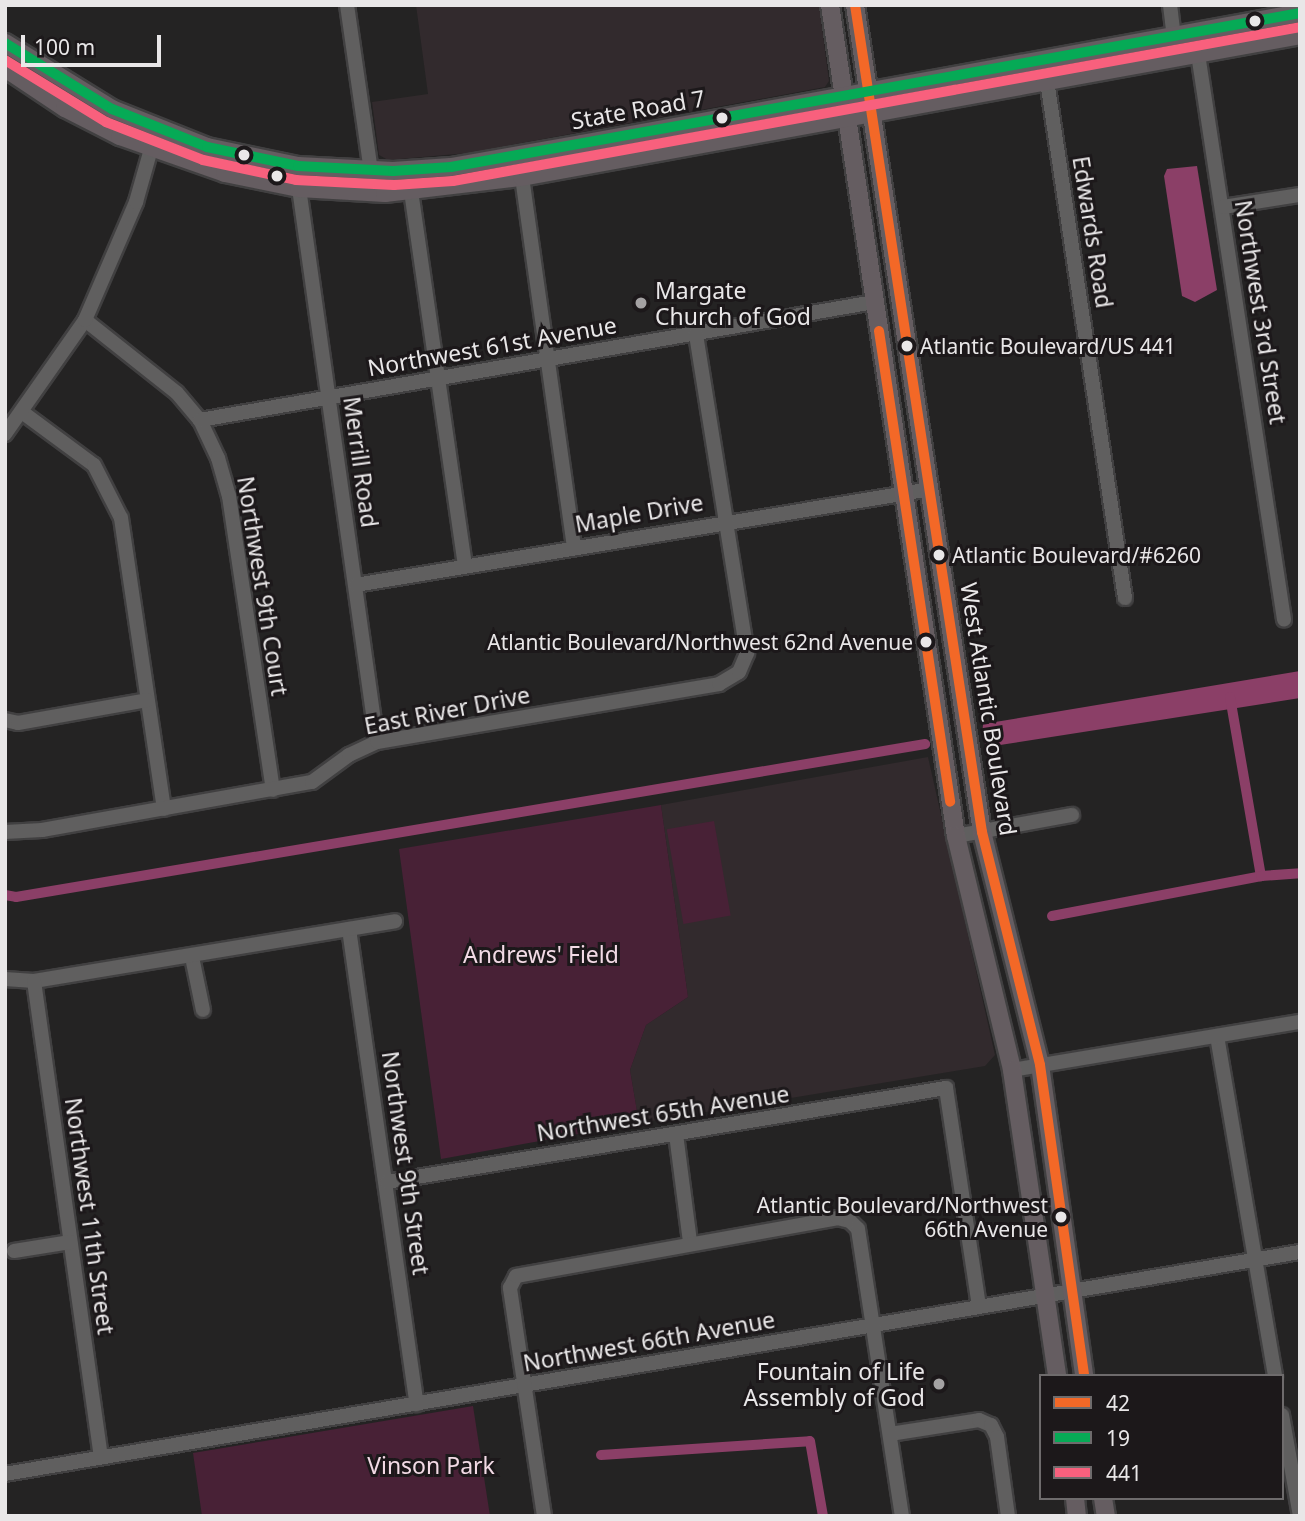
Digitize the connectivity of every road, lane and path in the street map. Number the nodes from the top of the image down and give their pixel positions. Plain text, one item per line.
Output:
1 (347, 5) edge
2 (830, 5) edge
3 (855, 5) edge
4 (1170, 5) edge
5 (1300, 13) edge
6 (1231, 26) junction
7 (1300, 35) edge
8 (1174, 36) junction
9 (5, 43) edge
10 (1198, 54) junction
11 (1133, 65) junction
12 (5, 68) edge
13 (1047, 81) junction
14 (869, 92) junction
15 (844, 97) junction
16 (872, 113) junction
17 (846, 117) junction
18 (207, 147) junction
19 (557, 148) junction
20 (151, 149) junction
21 (523, 154) junction
22 (371, 171) junction
23 (522, 177) junction
24 (482, 183) junction
25 (299, 188) junction
26 (333, 191) junction
27 (411, 191) junction
28 (1300, 195) edge
29 (1223, 207) junction
30 (874, 302) junction
31 (85, 320) junction
32 (696, 334) junction
33 (549, 359) junction
34 (438, 379) junction
35 (328, 397) junction
36 (22, 412) junction
37 (200, 420) junction
38 (5, 434) edge
39 (931, 489) junction
40 (902, 493) junction
41 (727, 521) junction
42 (574, 548) junction
43 (465, 566) junction
44 (356, 585) junction
45 (1125, 598) dead end
46 (1284, 619) dead end
47 (147, 700) junction
48 (5, 720) edge
49 (377, 742) junction
50 (273, 790) junction
51 (164, 809) junction
52 (1072, 815) dead end
53 (5, 832) edge
54 (982, 832) junction
55 (956, 836) junction
56 (395, 921) dead end
57 (349, 929) junction
58 (192, 957) junction
59 (5, 979) edge
60 (34, 981) junction
61 (203, 1010) dead end
62 (1300, 1022) edge
63 (1217, 1037) junction
64 (1040, 1065) junction
65 (1012, 1070) junction
66 (676, 1134) junction
67 (387, 1182) junction
68 (70, 1242) junction
69 (691, 1242) junction
70 (14, 1251) dead end
71 (1300, 1252) edge
72 (1255, 1260) junction
73 (1072, 1292) junction
74 (1045, 1296) junction
75 (979, 1307) junction
76 (873, 1325) junction
77 (1057, 1374) edge
78 (1084, 1374) edge
79 (1275, 1374) edge
80 (525, 1385) junction
81 (417, 1404) junction
82 (1284, 1426) edge
83 (890, 1434) junction
84 (101, 1457) junction
85 (5, 1474) edge
86 (544, 1516) edge
87 (902, 1516) edge
88 (1009, 1516) edge
89 (1300, 1516) edge

1 - 22 street
2 - 15 main road
3 - 14 main road, West Atlantic Boulevard
4 - 8 street
5 - 6 main road, State Road 7
6 - 8 main road, State Road 7
6 - 10 main road
7 - 10 main road, State Road 7
8 - 11 main road
8 - 14 main road, State Road 7
9 - 18 main road, State Road 7
10 - 11 main road, State Road 7
10 - 29 street, Northwest 3rd Street
11 - 13 main road, State Road 7
12 - 20 main road, State Road 7
13 - 16 main road, State Road 7
13 - 45 street, Edwards Road
14 - 15 main road, State Road 7
14 - 16 main road, West Atlantic Boulevard
15 - 17 main road
15 - 19 main road, State Road 7
16 - 17 main road, State Road 7
16 - 39 main road, West Atlantic Boulevard
17 - 23 main road, State Road 7
17 - 30 main road
18 - 20 main road
18 - 22 main road, State Road 7
19 - 21 main road, State Road 7
19 - 23 main road
20 - 25 main road, State Road 7
20 - 31 street
21 - 22 main road, State Road 7
21 - 24 main road
22 - 26 main road
23 - 24 main road, State Road 7
23 - 33 street
24 - 27 main road, State Road 7
25 - 26 main road, State Road 7
25 - 35 street, Merrill Road
26 - 27 main road, State Road 7
27 - 34 street
28 - 29 street
29 - 46 street, Northwest 3rd Street
30 - 32 street, Northwest 61st Avenue
30 - 40 main road
31 - 36 street
31 - 37 street, Northwest 9th Court
32 - 33 street, Northwest 61st Avenue
32 - 41 street
33 - 34 street, Northwest 61st Avenue
33 - 42 street
34 - 35 street, Northwest 61st Avenue
34 - 43 street
35 - 37 street, Northwest 61st Avenue
35 - 44 street, Merrill Road
36 - 38 street
36 - 47 street
37 - 50 street, Northwest 9th Court
39 - 40 street, Maple Drive
39 - 54 main road, West Atlantic Boulevard
40 - 41 street, Maple Drive
40 - 55 main road
41 - 42 street, Maple Drive
41 - 49 street, East River Drive
42 - 43 street, Maple Drive
43 - 44 street, Maple Drive
44 - 49 street, Merrill Road
47 - 48 street
47 - 51 street
49 - 50 street, East River Drive
50 - 51 street, East River Drive
51 - 53 street, East River Drive
52 - 54 street
54 - 55 street
54 - 64 main road, West Atlantic Boulevard
55 - 65 main road
56 - 57 street
57 - 58 street
57 - 67 street, Northwest 9th Street
58 - 60 street
58 - 61 street
59 - 60 street
60 - 68 street, Northwest 11th Street
62 - 63 street
63 - 64 street
63 - 72 street
64 - 65 street
64 - 73 main road, West Atlantic Boulevard
65 - 74 main road
66 - 67 street, Northwest 65th Avenue
66 - 69 street
66 - 75 street, Northwest 65th Avenue
67 - 81 street, Northwest 9th Street
68 - 70 street
68 - 84 street, Northwest 11th Street
69 - 76 street
69 - 80 street
71 - 72 street, Northwest 66th Avenue
72 - 73 street, Northwest 66th Avenue
72 - 79 street
73 - 74 street, Northwest 66th Avenue
73 - 78 main road, West Atlantic Boulevard
74 - 75 street, Northwest 66th Avenue
74 - 77 main road
75 - 76 street, Northwest 66th Avenue
76 - 80 street, Northwest 66th Avenue
76 - 83 street
80 - 81 street, Northwest 66th Avenue
80 - 86 street
81 - 84 street, Northwest 66th Avenue
82 - 89 street
83 - 87 street
83 - 88 street
84 - 85 street, Northwest 66th Avenue

